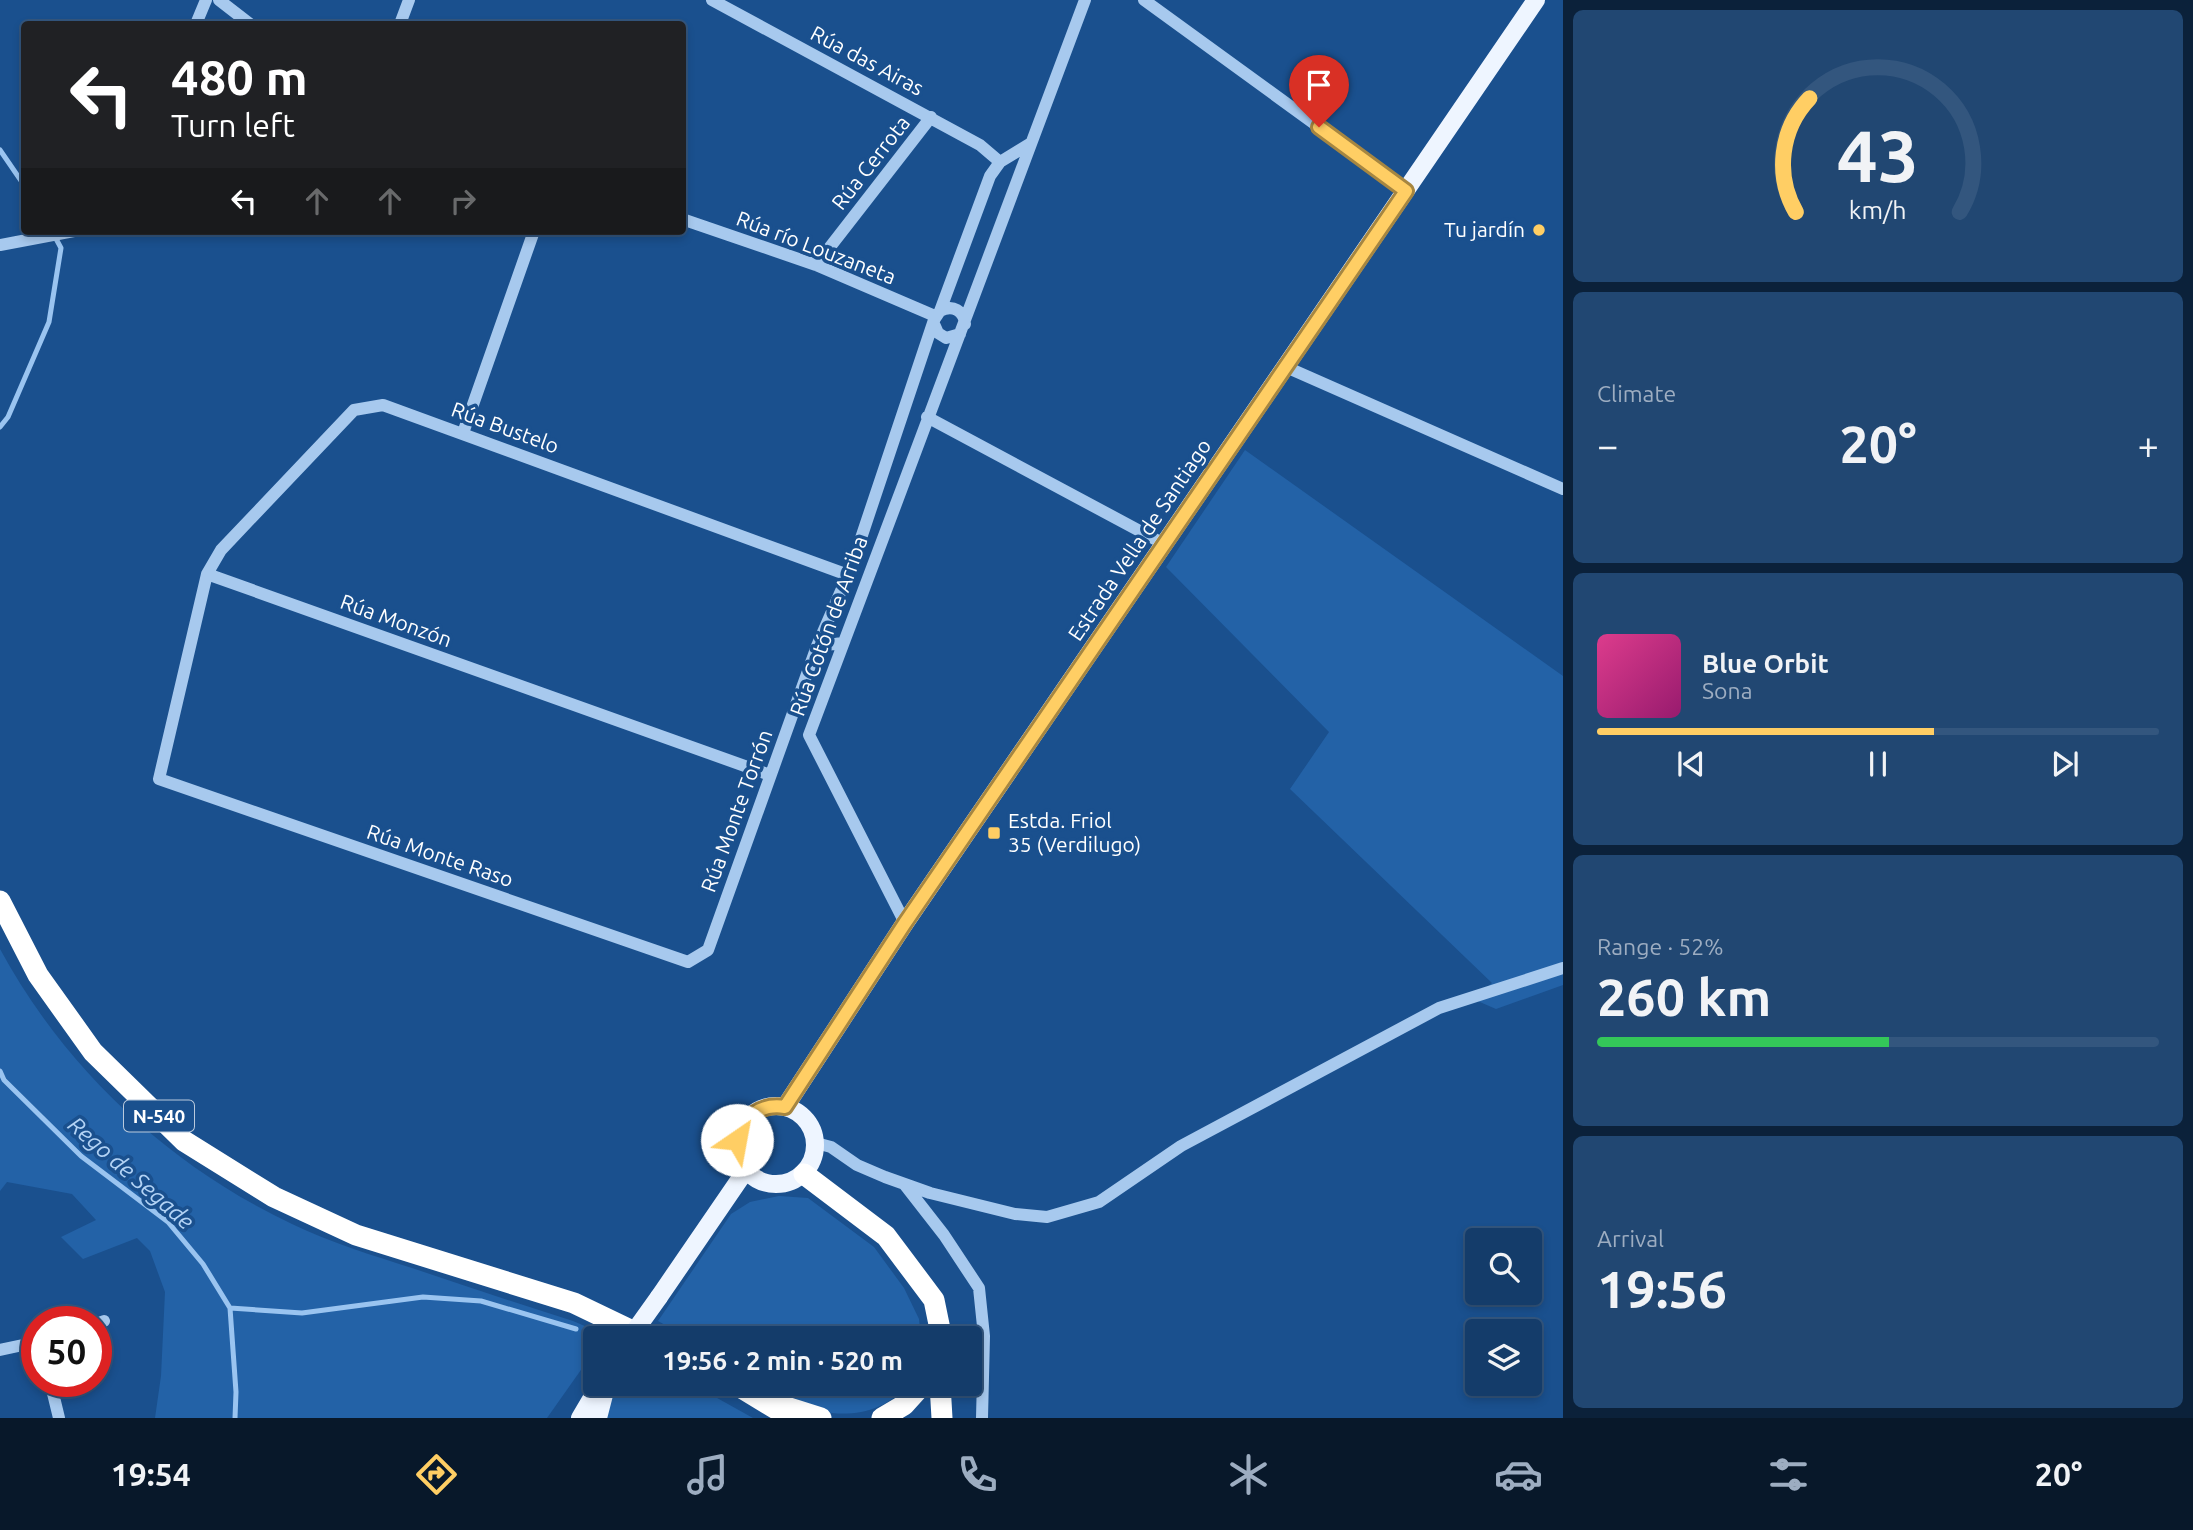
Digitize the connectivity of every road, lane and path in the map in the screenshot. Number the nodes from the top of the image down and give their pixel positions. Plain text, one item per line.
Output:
1 (206, 0) edge
2 (219, 0) edge
3 (409, 0) edge
4 (712, 0) edge
5 (1085, 0) edge
6 (1144, 0) edge
7 (1536, 0) edge
8 (197, 21) edge
9 (246, 21) edge
10 (401, 21) edge
11 (931, 117) junction
12 (1031, 143) junction
13 (1005, 160) junction
14 (990, 176) junction
15 (1016, 183) junction
16 (1406, 191) junction
17 (686, 220) edge
18 (53, 235) edge
19 (533, 235) edge
20 (0, 245) edge
21 (816, 265) junction
22 (936, 317) junction
23 (962, 329) junction
24 (1286, 367) junction
25 (927, 417) junction
26 (463, 433) junction
27 (1563, 489) edge
28 (1164, 544) junction
29 (208, 575) junction
30 (848, 575) junction
31 (844, 643) junction
32 (817, 646) junction
33 (770, 775) junction
34 (0, 901) edge
35 (905, 923) junction
36 (708, 950) joint
37 (1563, 968) edge
38 (785, 1107) junction
39 (816, 1143) junction
40 (746, 1170) junction
41 (804, 1174) junction
42 (905, 1184) junction
43 (622, 1326) edge
44 (638, 1326) edge
45 (939, 1326) edge
46 (21, 1345) edge
47 (0, 1350) edge
48 (593, 1396) edge
49 (603, 1396) edge
50 (757, 1396) edge
51 (912, 1396) edge
52 (941, 1396) edge
53 (53, 1397) edge
54 (764, 1400) junction
55 (789, 1417) edge
56 (58, 1418) edge
57 (580, 1418) edge
58 (598, 1418) edge
59 (821, 1418) edge
60 (882, 1418) edge
61 (942, 1418) edge
62 (982, 1418) edge

1 - 8 street
2 - 9 street
3 - 10 street
4 - 11 street, Rúa das Airas
5 - 12 street, Rúa Cotón de Arriba
6 - 16 street
7 - 16 main road, Estrada Vella de Santiago
11 - 13 street, Rúa das Airas
11 - 21 street, Rúa Cerrota
12 - 13 street, Rúa Monte Torrón
12 - 15 street, Rúa Cotón de Arriba
13 - 14 street, Rúa Monte Torrón
13 - 15 street
14 - 15 street
14 - 22 street, Rúa Monte Torrón
15 - 23 street, Rúa Cotón de Arriba
16 - 24 main road, Estrada Vella de Santiago
17 - 21 street, Rúa río Louzaneta
18 - 20 street
19 - 26 street
21 - 22 street, Rúa río Louzaneta
22 - 23 street
22 - 23 street
22 - 30 street, Rúa Monte Torrón
23 - 25 street, Rúa Cotón de Arriba
24 - 27 street
24 - 28 main road, Estrada Vella de Santiago
25 - 28 street
25 - 31 street, Rúa Cotón de Arriba
26 - 29 street, Rúa Bustelo
26 - 30 street, Rúa Bustelo
28 - 35 main road, Estrada Vella de Santiago
29 - 33 street, Rúa Monzón
29 - 36 street, Rúa Monte Raso
30 - 31 street, Rúa Monte Torrón
30 - 32 street, Rúa Monte Torrón
31 - 32 street
31 - 35 street, Rúa Cotón de Arriba
32 - 33 street, Rúa Monte Torrón
33 - 36 street, Rúa Monte Torrón
34 - 43 highway, N-540
35 - 38 main road, Estrada Vella de Santiago
37 - 42 street
38 - 39 main road
38 - 40 main road
39 - 41 main road
39 - 42 street
40 - 41 main road
40 - 44 main road, bridge
41 - 45 highway
42 - 62 street
46 - 47 street
48 - 57 main road
49 - 58 main road
50 - 54 highway
51 - 60 highway
52 - 61 highway
53 - 56 street
54 - 55 highway
54 - 59 highway

